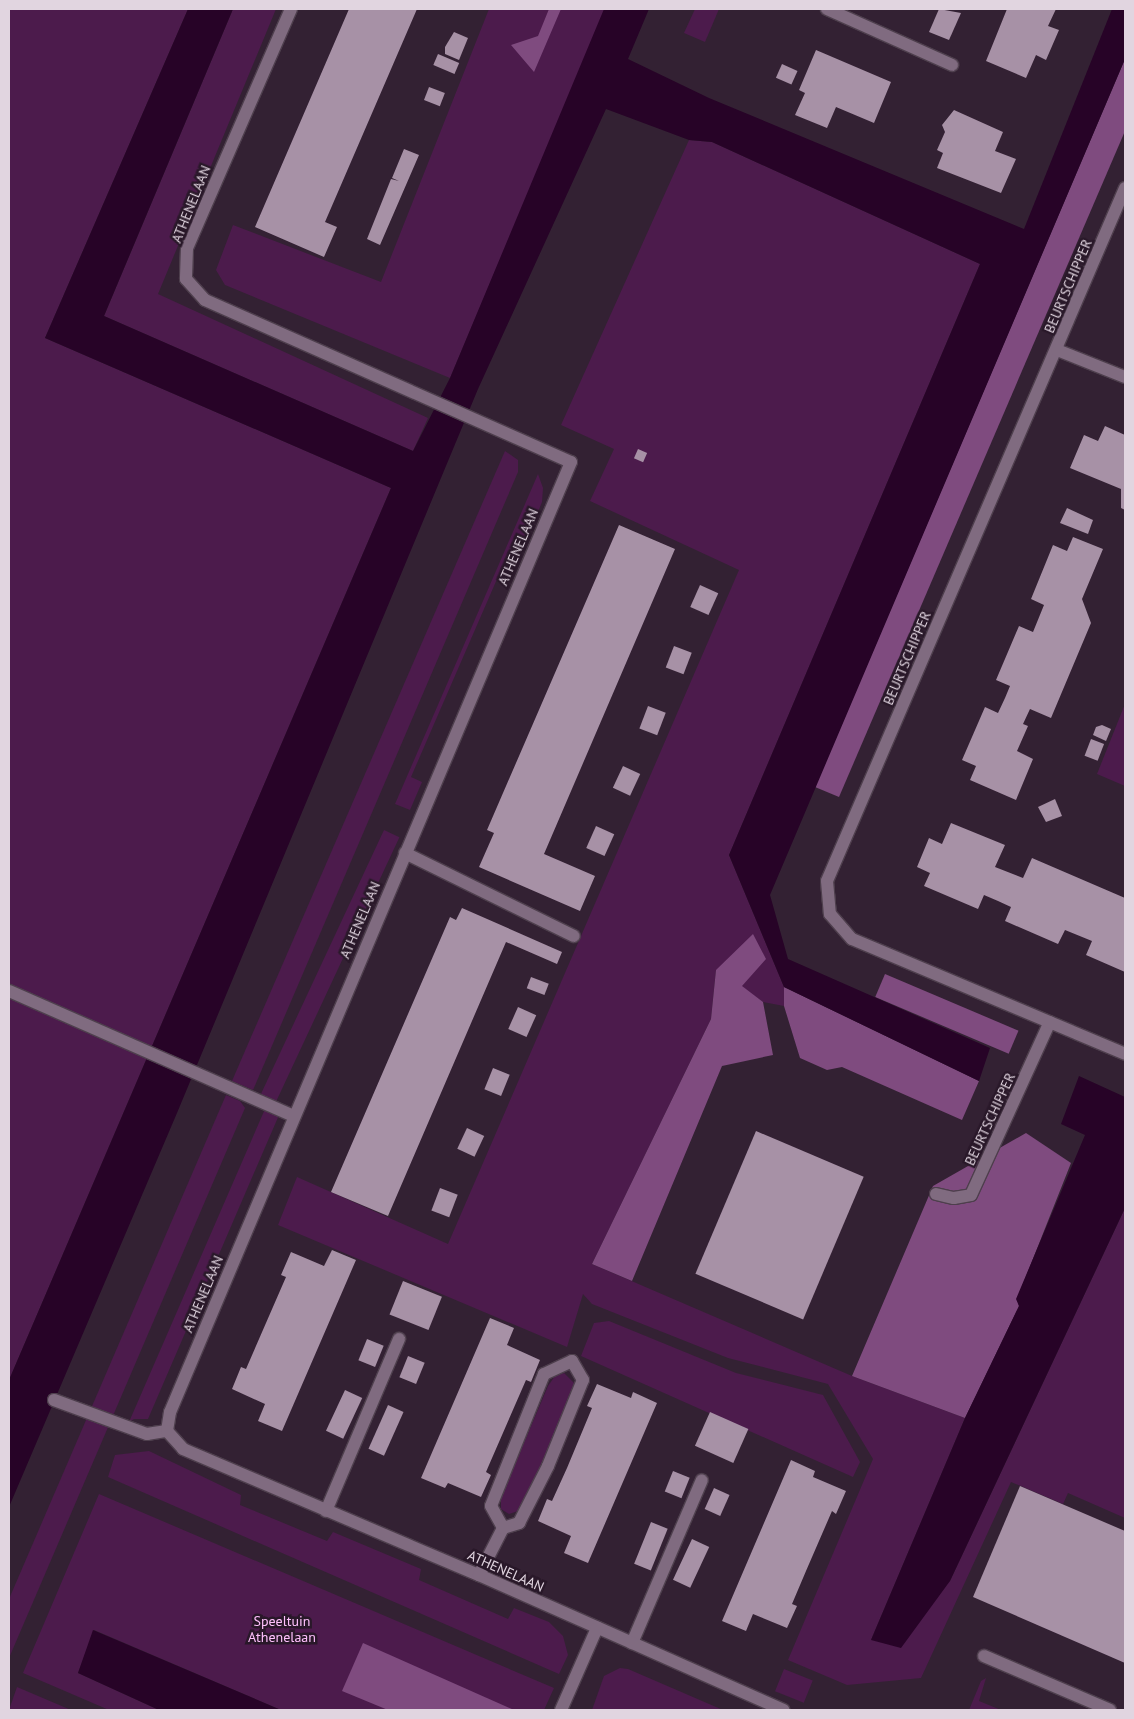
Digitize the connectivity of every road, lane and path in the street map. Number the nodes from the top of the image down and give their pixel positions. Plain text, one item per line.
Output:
1 (291, 9) edge
2 (827, 9) edge
3 (952, 65) dead end
4 (1125, 188) edge
5 (1057, 350) junction
6 (1125, 377) edge
7 (405, 853) junction
8 (574, 936) dead end
9 (9, 991) edge
10 (1050, 1022) junction
11 (1125, 1054) edge
12 (294, 1116) junction
13 (936, 1194) dead end
14 (399, 1339) dead end
15 (54, 1400) dead end
16 (167, 1431) junction
17 (702, 1480) dead end
18 (326, 1511) junction
19 (503, 1528) junction
20 (480, 1575) junction
21 (597, 1628) junction
22 (632, 1643) junction
23 (984, 1656) dead end
24 (562, 1710) edge
25 (783, 1710) edge
26 (1110, 1710) edge

1 - 7 street, ATHENELAAN
2 - 3 street
4 - 5 street, BEURTSCHIPPER
5 - 6 street
5 - 10 street, BEURTSCHIPPER
7 - 8 street
7 - 12 street, ATHENELAAN
9 - 12 street
10 - 11 street, BEURTSCHIPPER
10 - 13 street, BEURTSCHIPPER
12 - 16 street, ATHENELAAN
14 - 18 street
15 - 16 street
16 - 18 street, ATHENELAAN
17 - 22 street
18 - 20 street, ATHENELAAN
19 - 19 street
19 - 20 street
20 - 21 street, ATHENELAAN
21 - 22 street, ATHENELAAN
21 - 24 street
22 - 25 street, ATHENELAAN
23 - 26 street

